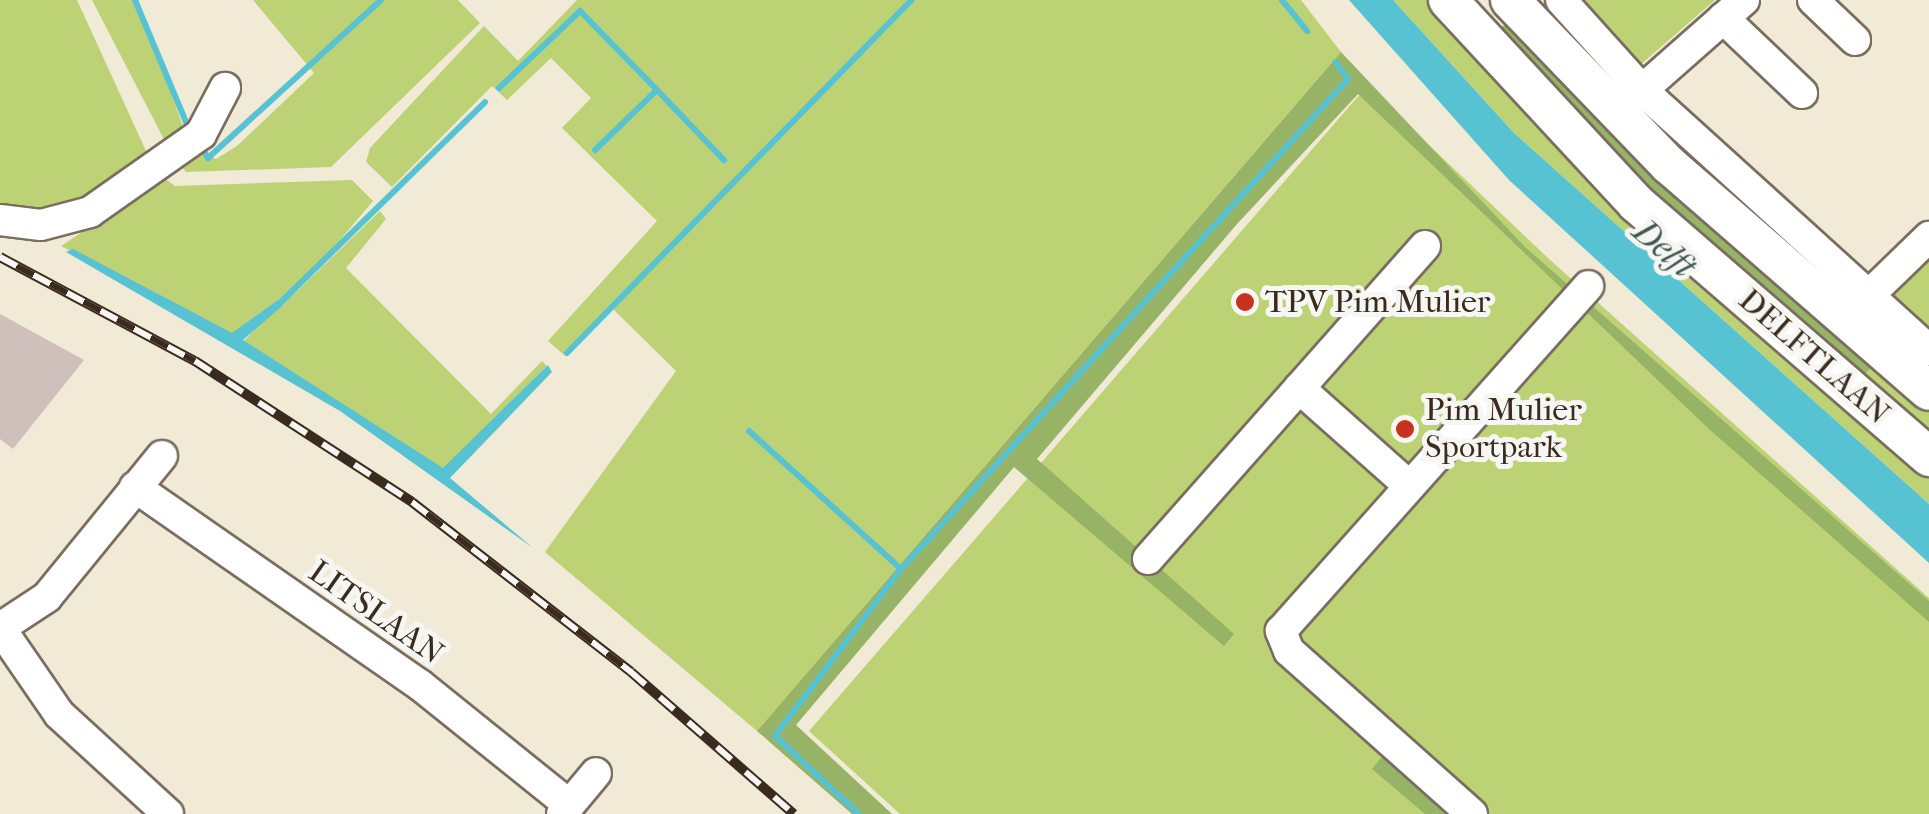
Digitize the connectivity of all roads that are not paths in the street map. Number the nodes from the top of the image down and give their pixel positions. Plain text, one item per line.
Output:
1 (1448, 0) edge
2 (1510, 0) edge
3 (1561, 0) edge
4 (1813, 0) edge
5 (1733, 9) edge
6 (1856, 40) dead end
7 (225, 88) dead end
8 (1642, 90) junction
9 (1802, 93) dead end
10 (0, 220) edge
11 (1929, 236) edge
12 (1425, 246) dead end
13 (1588, 286) dead end
14 (1866, 298) junction
15 (1929, 350) edge
16 (1299, 388) junction
17 (1929, 391) edge
18 (162, 456) dead end
19 (1929, 457) edge
20 (1406, 484) junction
21 (135, 487) junction
22 (1148, 560) dead end
23 (3, 641) edge
24 (596, 773) dead end
25 (566, 810) edge
26 (168, 814) edge
27 (1472, 814) edge

1 - 19 main road, DELFTLAAN
2 - 17 main road, DELFTLAAN
3 - 8 street
4 - 6 street
5 - 8 street
5 - 9 street
7 - 10 street
8 - 14 street
11 - 14 street
12 - 16 street
13 - 20 street
14 - 15 street
16 - 20 street
16 - 22 street
18 - 21 street
20 - 27 street
21 - 23 street
21 - 25 street, LITSLAAN
23 - 26 street
24 - 25 street, LITSLAAN

